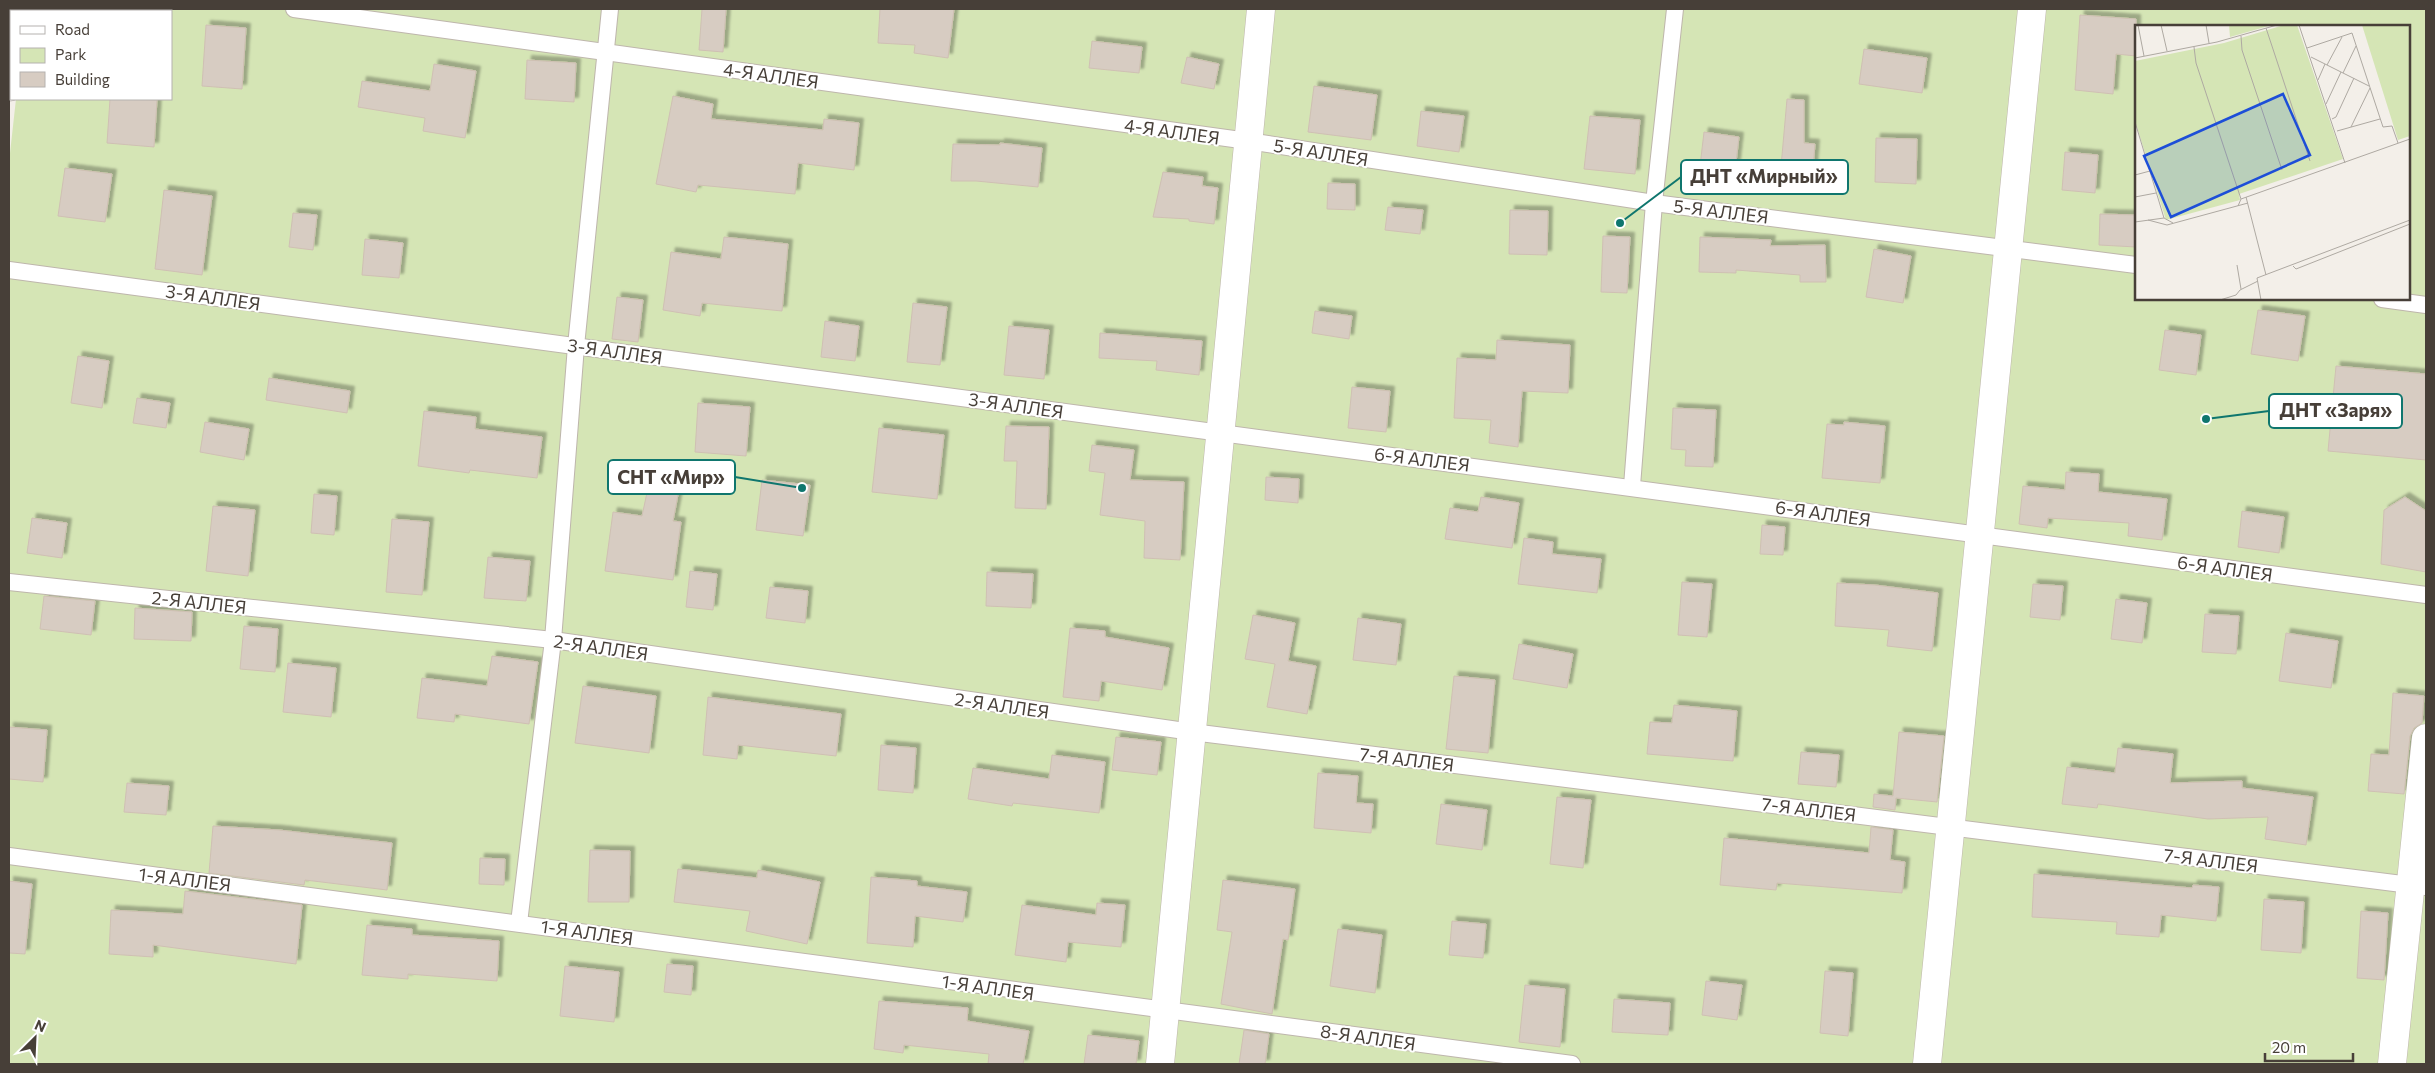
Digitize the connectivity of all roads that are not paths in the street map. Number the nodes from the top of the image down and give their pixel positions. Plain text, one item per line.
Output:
1 (294, 9) edge
2 (610, 9) edge
3 (1261, 9) edge
4 (1675, 9) edge
5 (2032, 9) edge
6 (606, 52) junction
7 (1248, 141) junction
8 (1654, 202) junction
9 (2008, 247) junction
10 (2135, 264) edge
11 (9, 270) edge
12 (2389, 300) edge
13 (2426, 305) edge
14 (576, 346) junction
15 (1220, 433) junction
16 (1632, 486) junction
17 (1980, 535) junction
18 (9, 582) edge
19 (2426, 595) edge
20 (553, 640) junction
21 (1192, 732) junction
22 (2426, 738) edge
23 (1951, 827) junction
24 (9, 856) edge
25 (2418, 886) edge
26 (519, 922) junction
27 (1165, 1010) junction
28 (1160, 1064) edge
29 (1572, 1064) edge
30 (1926, 1064) edge
31 (2392, 1064) edge

1 - 6 lane, 4-Я АЛЛЕЯ
2 - 6 lane
3 - 7 street
4 - 8 lane
5 - 9 street
6 - 7 lane, 4-Я АЛЛЕЯ
6 - 14 lane
7 - 8 lane, 5-Я АЛЛЕЯ
7 - 15 street
8 - 9 lane, 5-Я АЛЛЕЯ
8 - 16 lane
9 - 10 lane, 5-Я АЛЛЕЯ
9 - 17 street
11 - 14 lane, 3-Я АЛЛЕЯ
12 - 13 lane
14 - 15 lane, 3-Я АЛЛЕЯ
14 - 20 lane
15 - 16 lane, 6-Я АЛЛЕЯ
15 - 21 street
16 - 17 lane, 6-Я АЛЛЕЯ
17 - 19 lane, 6-Я АЛЛЕЯ
17 - 23 street
18 - 20 lane, 2-Я АЛЛЕЯ
20 - 21 lane, 2-Я АЛЛЕЯ
20 - 26 lane
21 - 23 lane, 7-Я АЛЛЕЯ
21 - 27 street
22 - 25 street
23 - 25 lane, 7-Я АЛЛЕЯ
23 - 30 street
24 - 26 lane, 1-Я АЛЛЕЯ
25 - 31 street
26 - 27 lane, 1-Я АЛЛЕЯ
27 - 28 street
27 - 29 lane, 8-Я АЛЛЕЯ

